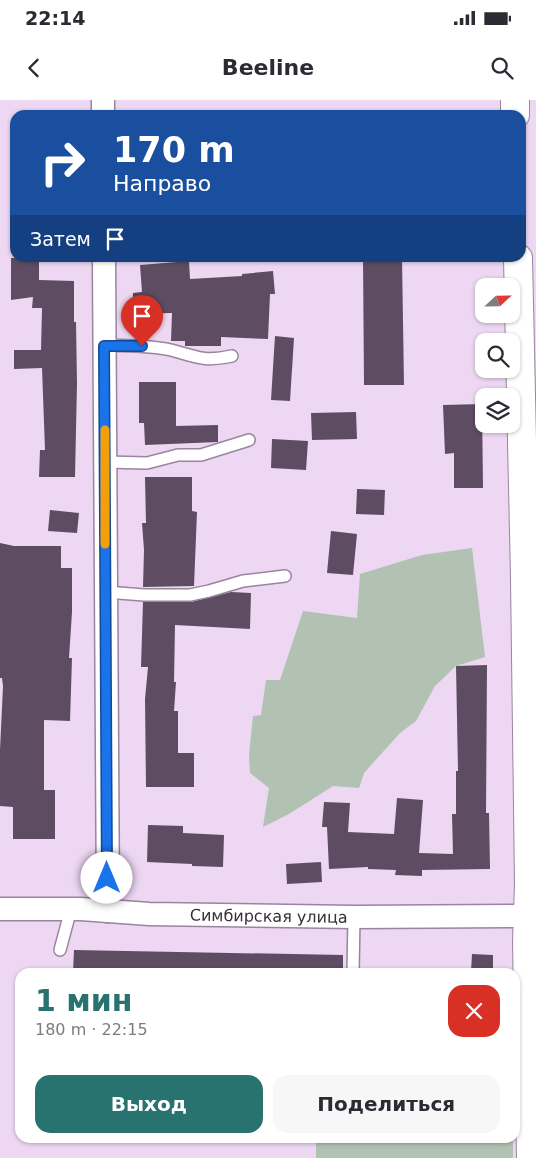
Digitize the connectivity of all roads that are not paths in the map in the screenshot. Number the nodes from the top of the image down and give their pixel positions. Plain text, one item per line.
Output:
1 (104, 262) edge
2 (522, 273) edge
3 (104, 346) junction
4 (232, 356) dead end
5 (249, 440) dead end
6 (105, 462) junction
7 (530, 510) edge
8 (285, 576) dead end
9 (531, 577) edge
10 (106, 592) junction
11 (0, 909) edge
12 (71, 909) junction
13 (108, 912) junction
14 (532, 916) edge
15 (354, 917) junction
16 (60, 950) dead end
17 (353, 968) edge
18 (531, 1158) edge

1 - 3 street
2 - 7 main road
3 - 4 lane
3 - 6 street
5 - 6 lane
6 - 10 street
7 - 9 main road
8 - 10 lane
9 - 14 main road
10 - 13 street
11 - 12 street, Симбирская улица
12 - 13 street, Симбирская улица
12 - 16 lane
13 - 15 street, Симбирская улица
14 - 15 street, Симбирская улица
14 - 18 main road
15 - 17 lane

